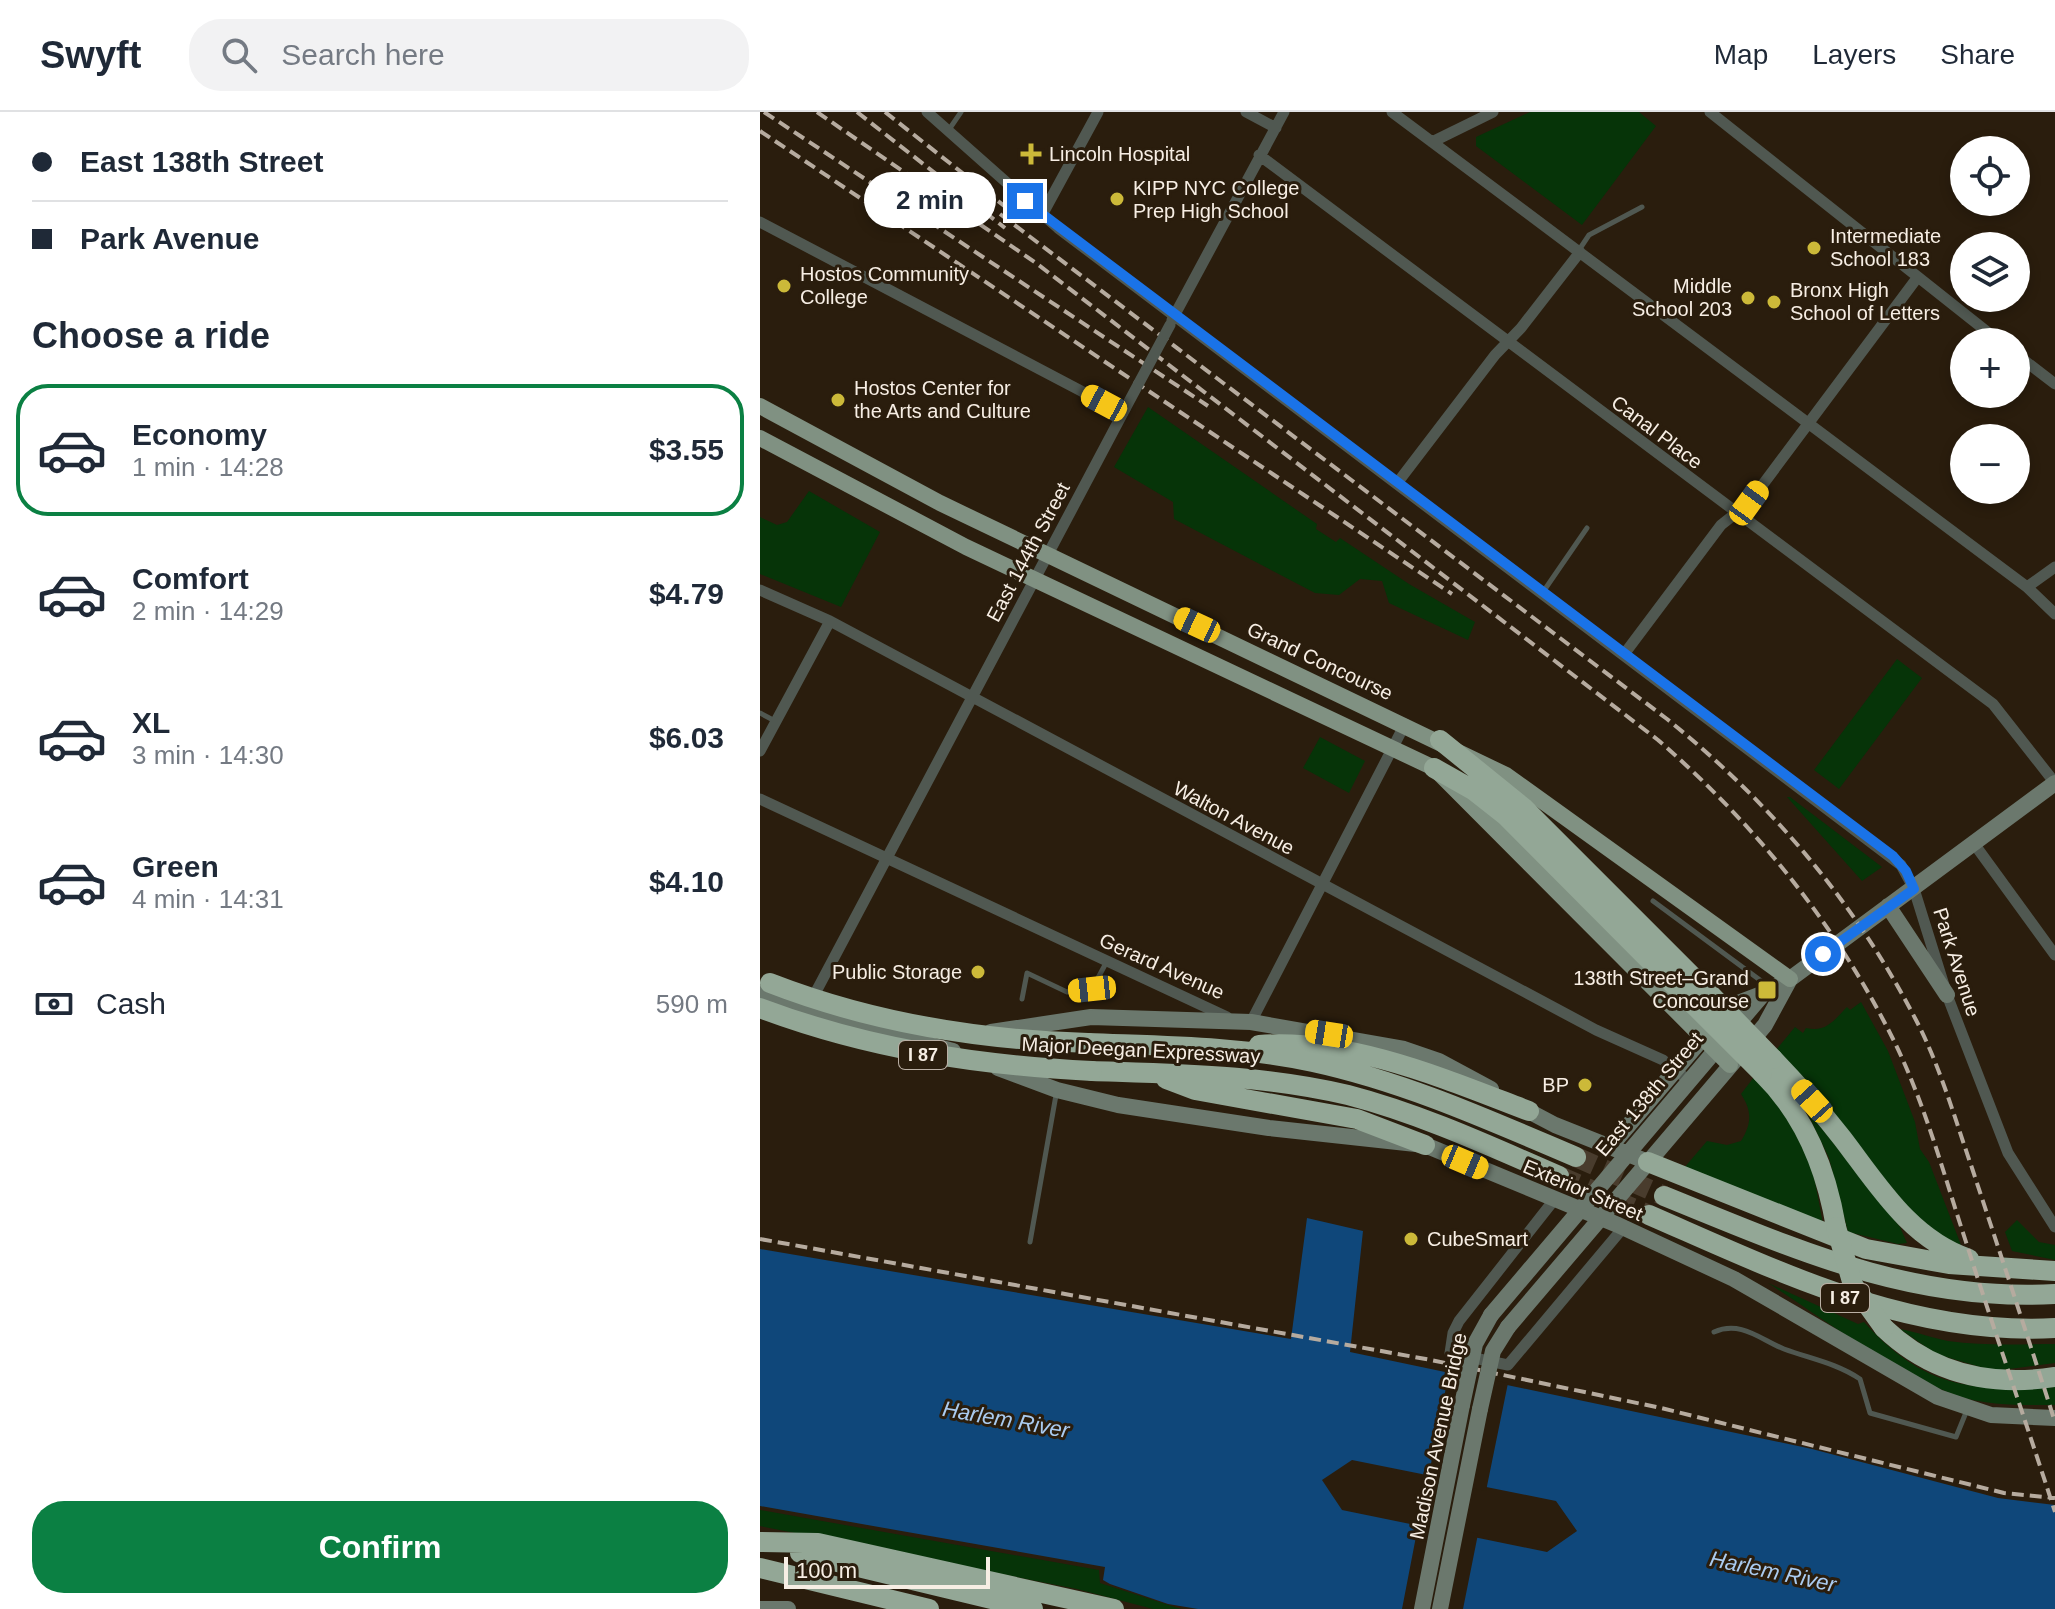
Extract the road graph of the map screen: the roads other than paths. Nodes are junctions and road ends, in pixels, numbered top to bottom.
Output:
1 (927, 112) edge
2 (961, 112) edge
3 (1098, 112) edge
4 (1246, 112) edge
5 (1284, 112) edge
6 (1392, 112) edge
7 (1493, 112) edge
8 (1710, 112) edge
9 (1276, 128) junction
10 (948, 131) junction
11 (1432, 142) junction
12 (1259, 155) junction
13 (1642, 207) dead end
14 (1042, 215) junction
15 (760, 222) edge
16 (1579, 251) junction
17 (1917, 278) junction
18 (1173, 319) junction
19 (1982, 328) edge
20 (1508, 343) junction
21 (2030, 365) edge
22 (2055, 384) edge
23 (760, 406) edge
24 (1124, 411) junction
25 (1807, 423) junction
26 (760, 438) edge
27 (1398, 482) junction
28 (1736, 513) junction
29 (1587, 528) dead end
30 (1047, 553) junction
31 (2055, 567) edge
32 (1033, 579) junction
33 (2027, 587) junction
34 (760, 590) edge
35 (1543, 592) junction
36 (2055, 614) edge
37 (830, 621) junction
38 (1625, 653) junction
39 (970, 698) junction
40 (760, 713) edge
41 (776, 722) junction
42 (1405, 724) junction
43 (1440, 740) junction
44 (1392, 749) junction
45 (760, 751) edge
46 (1434, 768) junction
47 (2055, 783) edge
48 (760, 799) edge
49 (1975, 845) junction
50 (887, 859) junction
51 (1322, 885) junction
52 (1914, 889) junction
53 (1653, 901) dead end
54 (1888, 906) junction
55 (2055, 955) edge
56 (1106, 963) junction
57 (1790, 979) junction
58 (762, 981) edge
59 (1768, 991) junction
60 (1947, 995) junction
61 (1700, 998) junction
62 (1022, 999) dead end
63 (760, 1008) edge
64 (808, 1008) junction
65 (1251, 1022) junction
66 (979, 1034) junction
67 (927, 1042) junction
68 (1707, 1044) junction
69 (1213, 1048) junction
70 (977, 1060) junction
71 (1730, 1065) junction
72 (1767, 1066) junction
73 (1151, 1073) junction
74 (1682, 1074) junction
75 (1057, 1090) junction
76 (1529, 1111) junction
77 (1425, 1145) junction
78 (1618, 1150) junction
79 (1576, 1157) tunnel mouth
80 (1648, 1162) junction
81 (1559, 1176) tunnel mouth
82 (1664, 1196) tunnel mouth
83 (1554, 1200) junction
84 (1579, 1209) junction
85 (1649, 1215) tunnel mouth
86 (1600, 1218) junction
87 (2055, 1227) edge
88 (1623, 1228) junction
89 (1030, 1242) dead end
90 (2012, 1268) junction
91 (2055, 1271) edge
92 (2055, 1294) edge
93 (2055, 1328) edge
94 (1714, 1332) dead end
95 (2055, 1377) edge
96 (1967, 1409) junction
97 (2055, 1418) edge
98 (760, 1542) edge
99 (760, 1568) edge
100 (760, 1609) edge
101 (786, 1609) edge
102 (929, 1609) edge
103 (1033, 1609) edge
104 (1113, 1609) edge
105 (1422, 1609) edge
106 (1440, 1609) edge

1 - 10 street, Park Avenue
2 - 10 lane
3 - 14 street
4 - 9 street
5 - 9 street, East 144th Street
6 - 11 street
7 - 11 street
8 - 17 street
9 - 12 street, East 144th Street
10 - 14 street, Park Avenue
11 - 16 street
12 - 18 street, East 144th Street
12 - 20 street, Canal Place
13 - 16 lane
14 - 18 street, Park Avenue
15 - 24 street
16 - 20 street
16 - 25 street
17 - 19 street
17 - 25 street
18 - 24 street, East 144th Street, bridge
18 - 27 street, Park Avenue
20 - 27 street
20 - 28 street, Canal Place
21 - 22 street
23 - 30 main road, Grand Concourse
24 - 30 street, East 144th Street
25 - 28 street
25 - 33 street
26 - 32 main road
27 - 35 street, Park Avenue
28 - 38 street
28 - 47 street, Canal Place
29 - 35 lane
30 - 32 street, East 144th Street
30 - 42 main road, Grand Concourse
31 - 33 street
32 - 39 street, East 144th Street
32 - 44 main road
33 - 36 street
34 - 37 street, Walton Avenue
35 - 38 street, Park Avenue
37 - 39 street, Walton Avenue
37 - 41 street
38 - 52 street, Park Avenue
39 - 50 street, East 144th Street
39 - 51 street, Walton Avenue
40 - 41 lane
41 - 45 street
42 - 43 main road, Grand Concourse
42 - 44 street
43 - 57 main road, Grand Concourse
43 - 61 highway
44 - 46 main road
44 - 51 street
46 - 61 highway
46 - 68 main road
47 - 49 main road, East 138th Street
48 - 50 street, Gerard Avenue
49 - 52 main road, East 138th Street
49 - 55 street
50 - 56 street, Gerard Avenue
50 - 64 street, East 144th Street
51 - 65 street
51 - 74 street, Walton Avenue
52 - 54 main road, East 138th Street
52 - 60 street, Park Avenue
53 - 59 lane
54 - 57 main road, East 138th Street
54 - 60 main road
56 - 62 lane
56 - 65 street, Gerard Avenue
57 - 59 main road, East 138th Street
57 - 71 main road, East 138th Street
58 - 64 main road, Exterior Street
58 - 69 highway, Major Deegan Expressway / I 87, bridge
59 - 68 main road, East 138th Street
60 - 87 street, Park Avenue
61 - 72 highway, bridge
63 - 73 highway, Major Deegan Expressway / I 87, bridge
64 - 67 main road, Exterior Street
65 - 66 main road, Exterior Street
65 - 76 main road, Gerard Avenue
66 - 67 main road, Exterior Street
66 - 70 main road
67 - 70 main road, Exterior Street
68 - 71 main road
68 - 74 main road, East 138th Street
69 - 76 highway
69 - 79 highway, Major Deegan Expressway / I 87
70 - 75 main road, Exterior Street
71 - 80 main road, East 138th Street
72 - 90 highway
72 - 95 highway, bridge
73 - 77 highway
73 - 81 highway, Major Deegan Expressway / I 87
74 - 78 main road, East 138th Street
75 - 77 main road, Exterior Street
75 - 89 lane
76 - 78 main road, Gerard Avenue
77 - 83 main road, Exterior Street
78 - 80 main road, Gerard Avenue
78 - 84 main road, East 138th Street
80 - 86 main road, East 138th Street
80 - 90 highway
82 - 92 highway, I 87
83 - 84 main road, Exterior Street
83 - 88 street
84 - 86 main road, Exterior Street
84 - 105 main road, Madison Avenue Bridge, bridge
85 - 93 highway, I 87
86 - 88 main road, Exterior Street
86 - 106 main road, Madison Avenue Bridge, bridge
88 - 96 main road, Exterior Street
90 - 91 highway
94 - 96 lane
96 - 97 main road, Exterior Street
98 - 103 highway
98 - 104 highway
99 - 102 highway
100 - 101 main road

